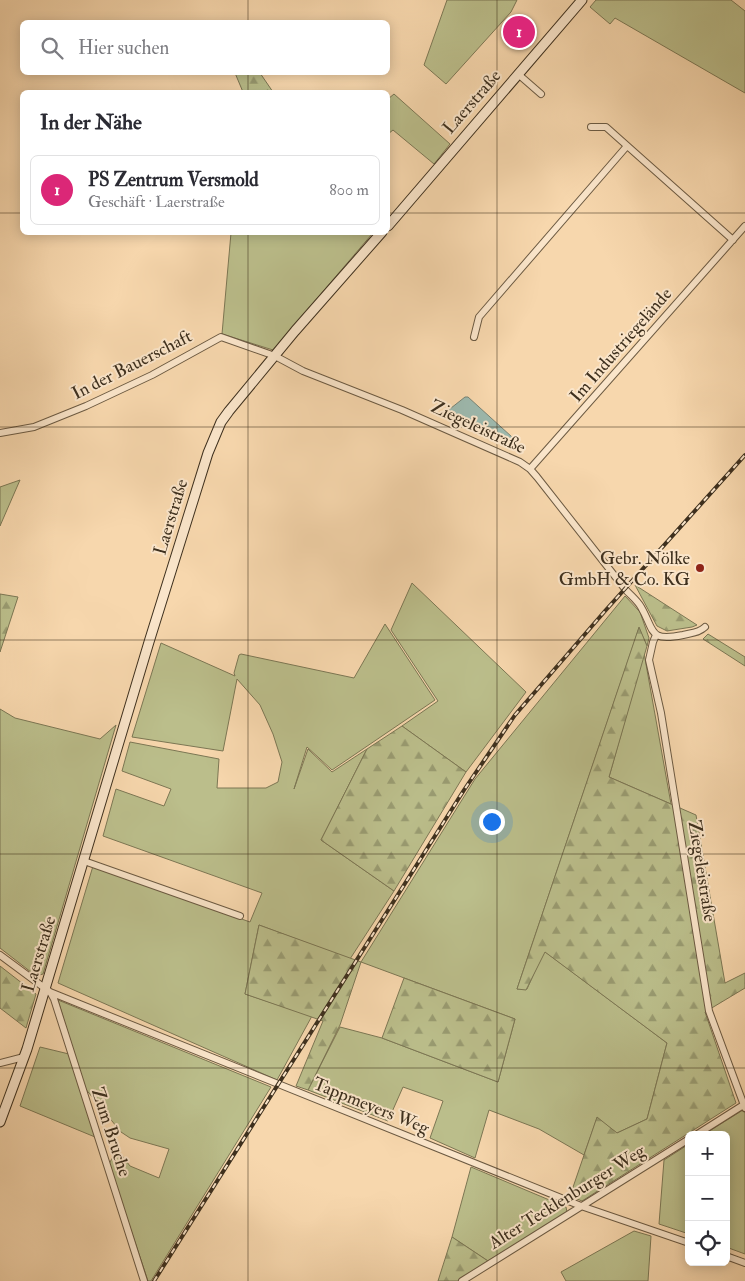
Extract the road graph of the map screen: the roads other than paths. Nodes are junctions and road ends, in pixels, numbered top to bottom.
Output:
1 (582, 0) edge
2 (518, 74) junction
3 (542, 94) dead end
4 (591, 127) dead end
5 (627, 146) junction
6 (390, 224) edge
7 (745, 226) edge
8 (379, 235) edge
9 (733, 240) junction
10 (474, 337) dead end
11 (275, 356) junction
12 (0, 433) edge
13 (530, 469) junction
14 (705, 627) dead end
15 (656, 635) junction
16 (84, 861) junction
17 (240, 916) dead end
18 (0, 955) edge
19 (48, 990) junction
20 (24, 1057) junction
21 (0, 1063) edge
22 (744, 1106) edge
23 (0, 1122) edge
24 (703, 1131) edge
25 (685, 1141) edge
26 (581, 1206) junction
27 (685, 1242) edge
28 (730, 1257) edge
29 (745, 1263) edge
30 (144, 1281) edge
31 (462, 1281) edge

1 - 2 main road, Laerstraße
2 - 3 street
2 - 6 main road, Laerstraße
4 - 5 street
5 - 9 street
5 - 10 street
7 - 9 street, Im Industriegelände
8 - 11 main road, Laerstraße
9 - 13 street, Im Industriegelände
11 - 12 street, In der Bauerschaft
11 - 13 street, Ziegeleistraße
11 - 16 main road, Laerstraße
13 - 15 street, Ziegeleistraße
14 - 15 street
15 - 22 street, Ziegeleistraße
16 - 17 street
16 - 19 main road, Laerstraße
18 - 19 street, Tappmeyers Weg
19 - 20 main road, Laerstraße
19 - 26 street, Tappmeyers Weg
19 - 30 street, Zum Bruche
20 - 21 street
20 - 23 main road, Laerstraße
22 - 24 street
25 - 26 street, Alter Tecklenburger Weg
26 - 27 street, Tappmeyers Weg
26 - 31 street, Alter Tecklenburger Weg
28 - 29 street

